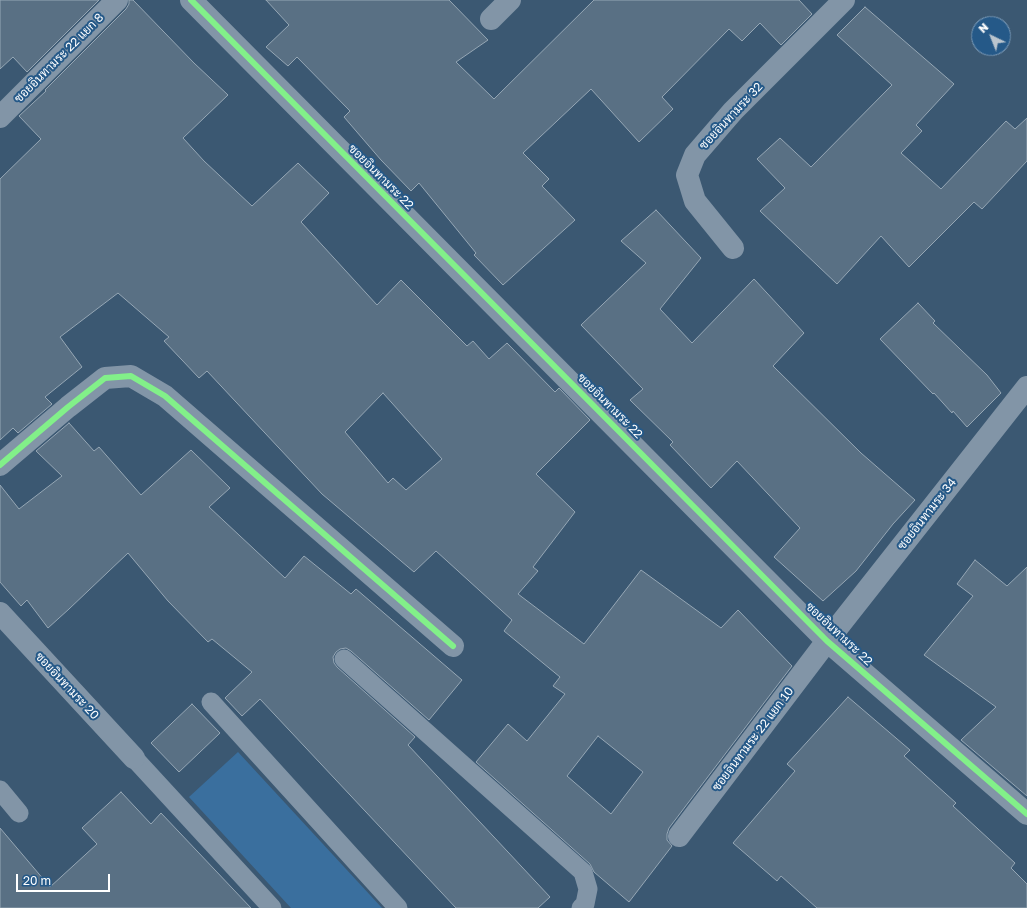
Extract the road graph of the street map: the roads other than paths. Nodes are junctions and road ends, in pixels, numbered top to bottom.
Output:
1 (117, 0) edge
2 (190, 0) edge
3 (510, 0) edge
4 (844, 0) edge
5 (491, 18) dead end
6 (0, 117) edge
7 (733, 248) dead end
8 (1027, 387) edge
9 (0, 464) edge
10 (0, 613) edge
11 (828, 641) junction
12 (452, 646) dead end
13 (344, 659) dead end
14 (211, 702) dead end
15 (134, 758) joint
16 (0, 790) edge
17 (19, 813) dead end
18 (1027, 814) edge
19 (680, 836) dead end
20 (272, 908) edge
21 (398, 908) edge
22 (582, 908) edge

1 - 6 street, ซอยอินทามระ 22 แยก 8
2 - 11 street, ซอยอินทามระ 22
3 - 5 street
4 - 7 street, ซอยอินทามระ 32
8 - 11 street, ซอยอินทามระ 34
9 - 12 street
10 - 15 street, ซอยอินทามระ 20
11 - 18 street, ซอยอินทามระ 22
11 - 19 street, ซอยอินทามระ 22 แยก 10
13 - 22 lane
14 - 21 lane
15 - 20 lane
16 - 17 lane

